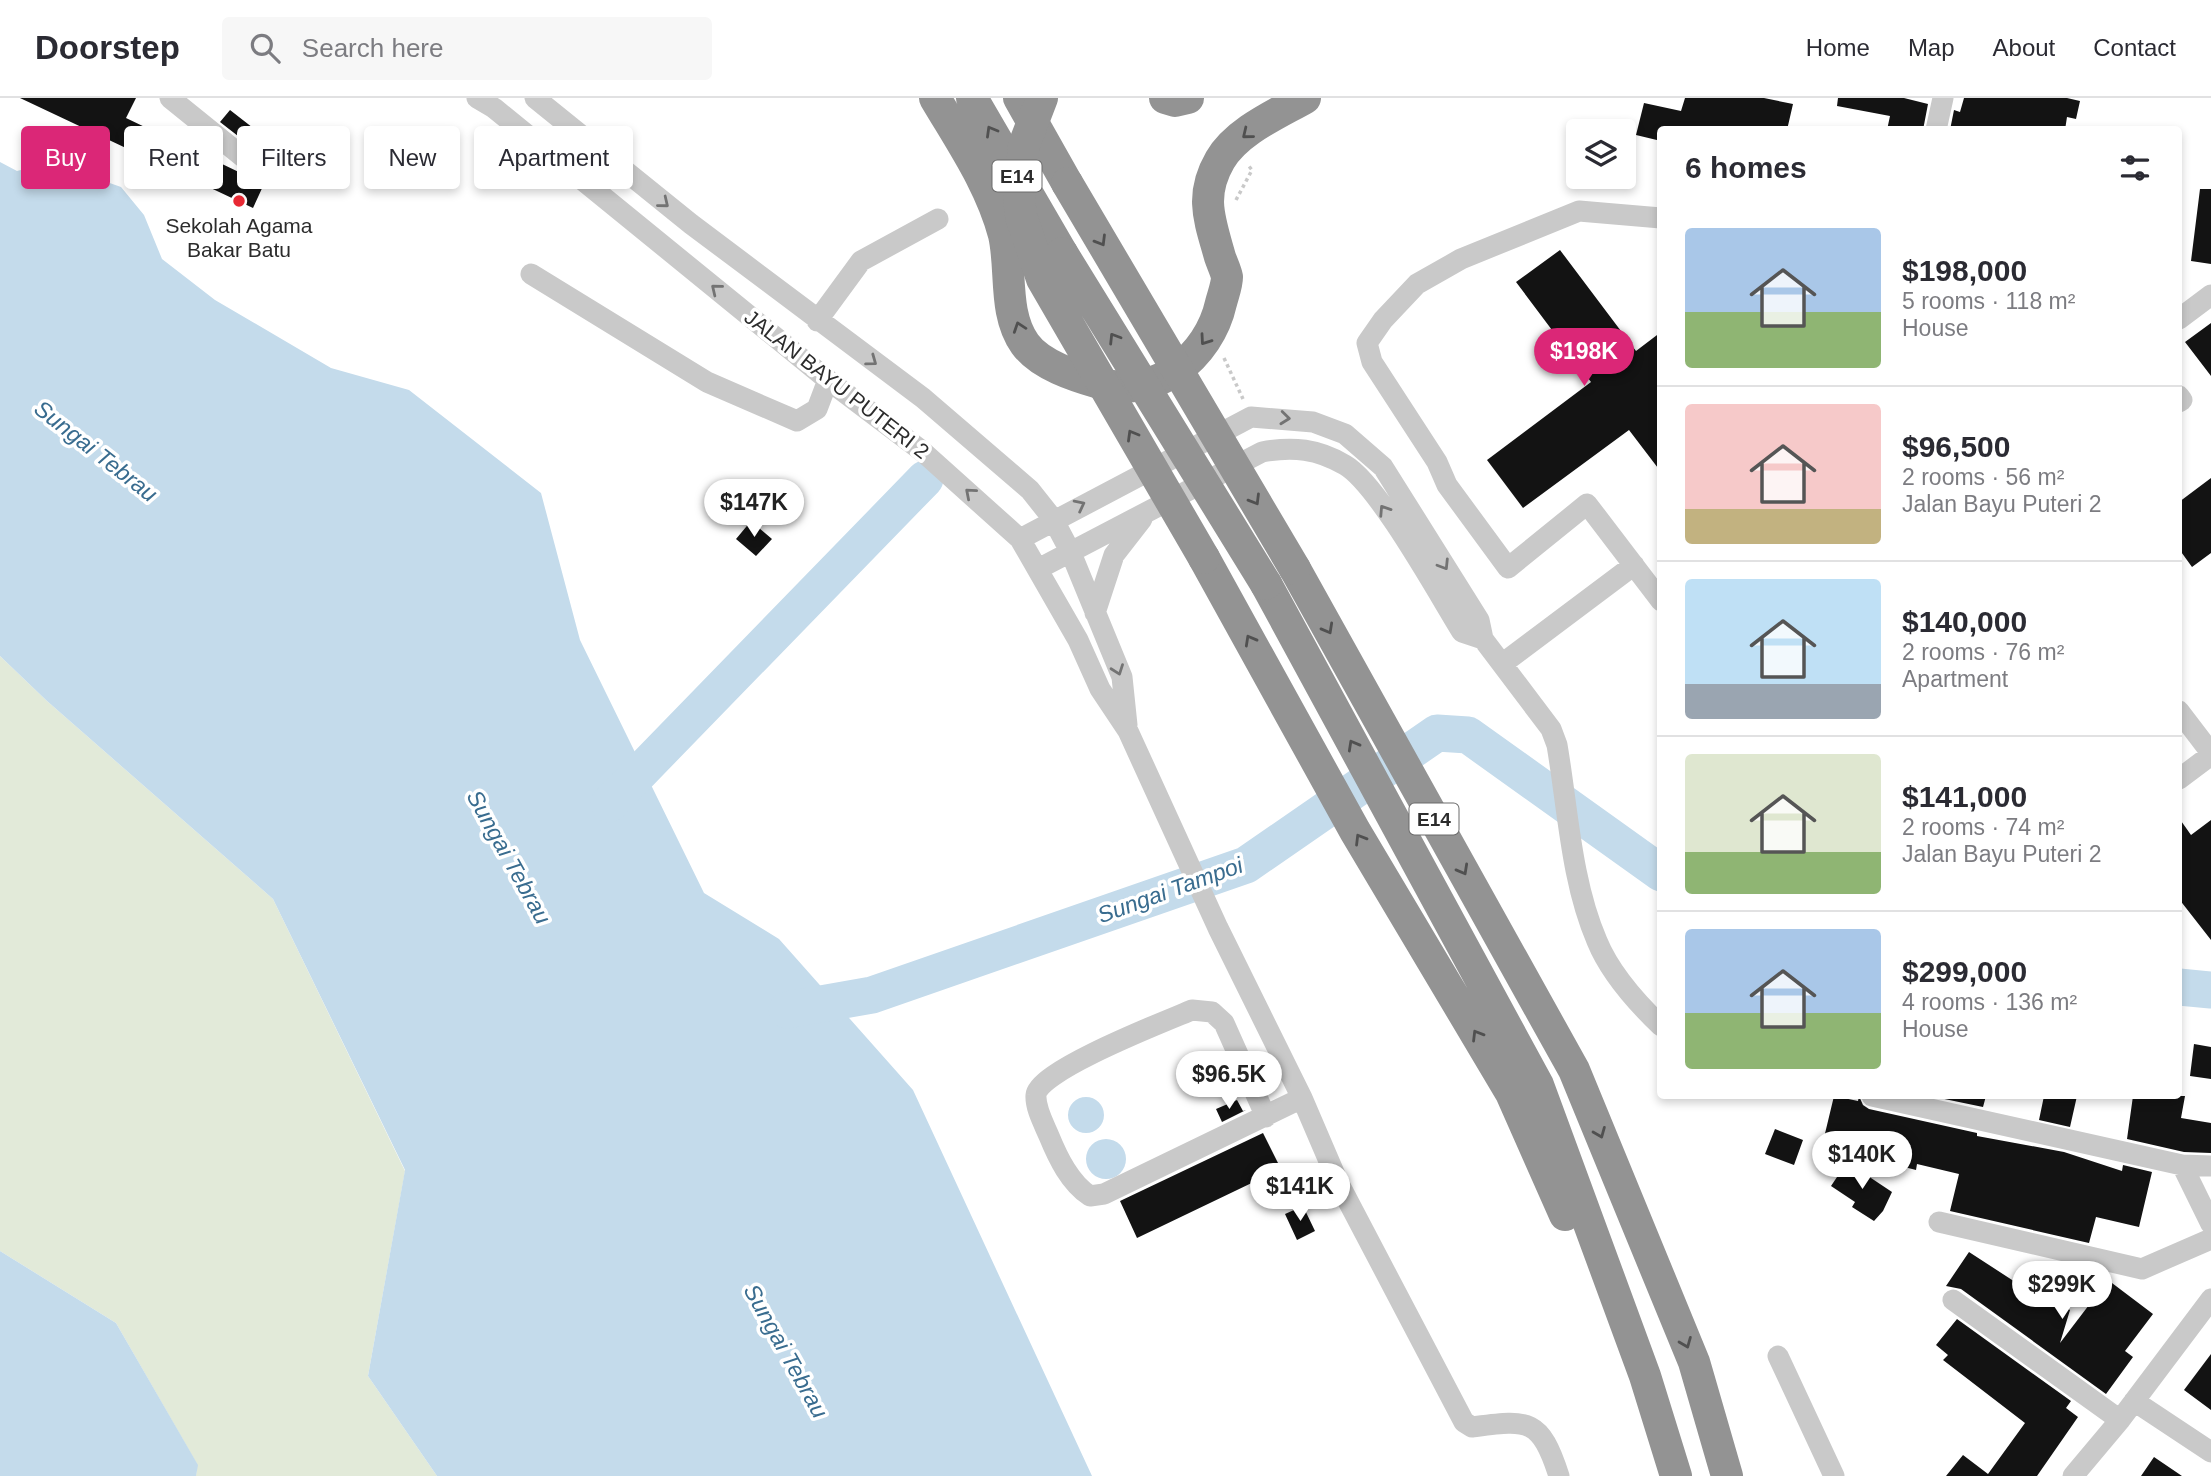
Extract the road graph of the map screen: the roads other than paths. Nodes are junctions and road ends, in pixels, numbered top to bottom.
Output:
1 (170, 98) edge
2 (535, 98) edge
3 (935, 98) edge
4 (972, 98) edge
5 (1019, 98) edge
6 (1042, 98) edge
7 (1165, 98) edge
8 (1188, 98) edge
9 (1305, 98) edge
10 (1943, 98) edge
11 (490, 101) edge
12 (1937, 126) edge
13 (237, 152) edge
14 (1657, 218) edge
15 (938, 219) dead end
16 (531, 274) dead end
17 (2211, 295) edge
18 (2182, 317) edge
19 (817, 321) junction
20 (828, 380) junction
21 (1154, 507) junction
22 (1053, 519) junction
23 (1020, 539) junction
24 (1071, 553) junction
25 (1634, 565) junction
26 (1038, 569) junction
27 (1657, 596) edge
28 (1095, 612) junction
29 (1483, 639) junction
30 (1502, 664) junction
31 (2182, 715) edge
32 (1128, 731) junction
33 (2211, 754) edge
34 (2182, 777) edge
35 (1657, 1022) edge
36 (1525, 1089) junction
37 (1302, 1098) junction
38 (1885, 1099) edge
39 (1266, 1117) junction
40 (2182, 1165) junction
41 (2211, 1166) edge
42 (1939, 1223) dead end
43 (2211, 1224) edge
44 (2211, 1239) edge
45 (2211, 1299) edge
46 (1953, 1300) dead end
47 (1778, 1356) dead end
48 (2134, 1401) junction
49 (2120, 1420) junction
50 (2211, 1452) edge
51 (1559, 1476) edge
52 (1676, 1476) edge
53 (1727, 1476) edge
54 (1834, 1476) edge
55 (2073, 1476) edge

1 - 13 street
2 -> 19 street, JALAN BAYU PUTERI 2
9 -> 3 highway
36 -> 4 highway, E14, bridge
5 -> 53 highway, E14, bridge
36 -> 6 highway, bridge
7 - 8 highway
10 - 12 street
20 -> 11 street, JALAN BAYU PUTERI 2
14 - 25 street
15 - 19 street
16 - 20 street
17 - 18 street
19 -> 22 street, JALAN BAYU PUTERI 2
23 -> 20 street, JALAN BAYU PUTERI 2
21 - 24 street
21 - 28 street
29 -> 21 street
22 - 23 street
22 - 24 street, JALAN BAYU PUTERI 2
22 -> 29 street
23 - 26 street, JALAN BAYU PUTERI 2
24 - 26 street
24 - 28 street, JALAN BAYU PUTERI 2
25 - 27 street
25 - 30 street
26 - 32 street, JALAN BAYU PUTERI 2
28 -> 32 street, JALAN BAYU PUTERI 2
29 - 30 street
30 - 35 street
31 - 33 street
32 - 37 street, JALAN BAYU PUTERI 2
33 - 34 street
36 - 52 highway, E14
37 - 39 street
37 - 51 street, JALAN BAYU PUTERI 2
38 - 40 street
39 - 39 street
40 - 41 street
40 - 43 street
42 - 44 street
45 - 48 street
46 - 49 street
47 - 54 street
48 - 49 street
48 - 50 street
49 - 55 street

